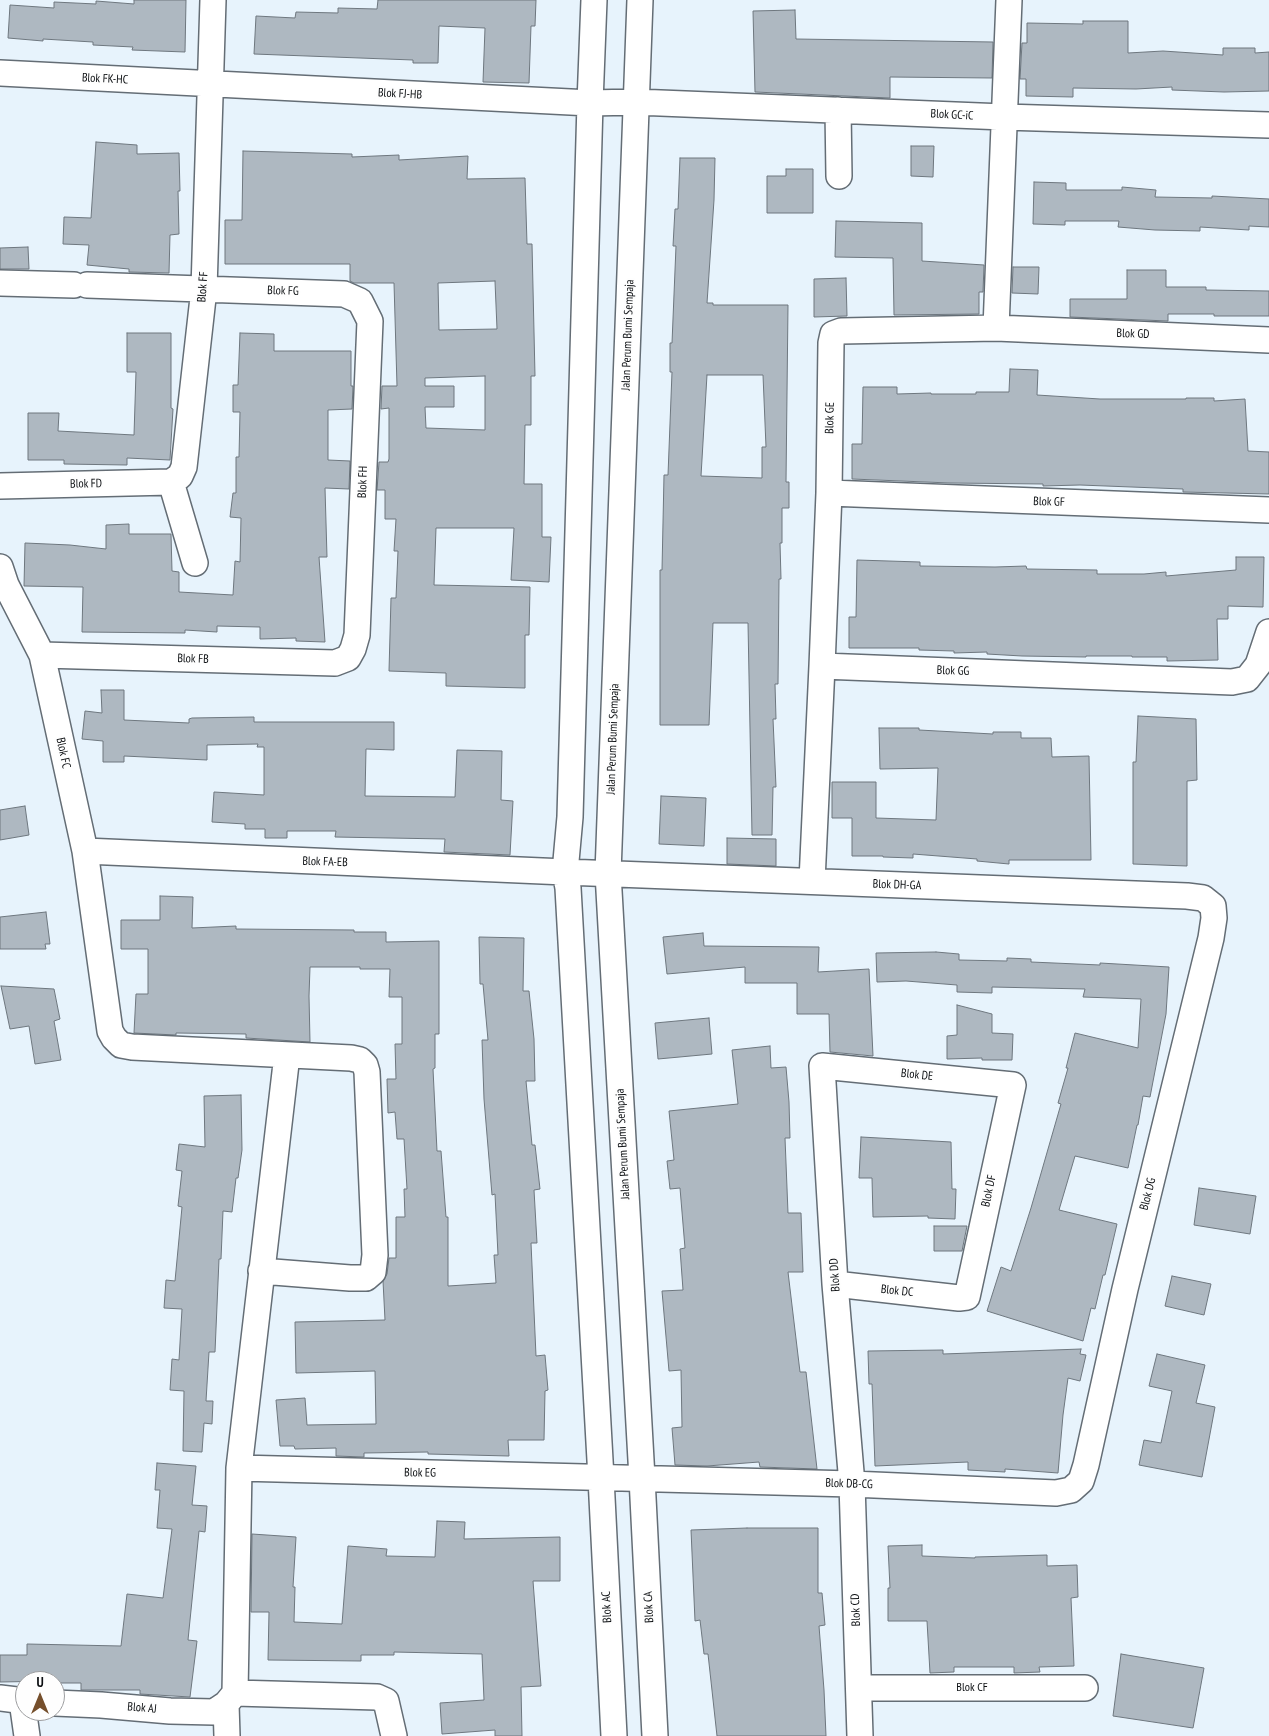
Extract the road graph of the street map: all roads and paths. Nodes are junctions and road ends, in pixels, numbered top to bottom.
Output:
1 (213, 0) edge
2 (594, 0) edge
3 (640, 0) edge
4 (1009, 0) edge
5 (0, 73) edge
6 (210, 85) junction
7 (636, 102) junction
8 (590, 103) junction
9 (838, 110) junction
10 (1004, 117) junction
11 (1269, 125) edge
12 (839, 176) dead end
13 (0, 283) edge
14 (204, 289) junction
15 (360, 301) joint
16 (996, 328) junction
17 (1269, 340) edge
18 (171, 482) junction
19 (0, 486) edge
20 (829, 493) junction
21 (1269, 510) edge
22 (196, 563) dead end
23 (0, 567) edge
24 (1269, 632) edge
25 (42, 655) junction
26 (343, 660) joint
27 (822, 666) junction
28 (84, 851) junction
29 (565, 872) junction
30 (608, 873) junction
31 (812, 881) junction
32 (1187, 896) joint
33 (287, 1055) junction
34 (822, 1066) joint
35 (1013, 1084) joint
36 (261, 1271) junction
37 (835, 1284) junction
38 (963, 1298) joint
39 (239, 1468) junction
40 (601, 1478) junction
41 (642, 1478) junction
42 (852, 1484) junction
43 (1056, 1493) joint
44 (859, 1688) junction
45 (1085, 1688) dead end
46 (230, 1698) junction
47 (65, 1703) edge
48 (22, 1721) edge
49 (27, 1736) edge
50 (227, 1736) edge
51 (394, 1736) edge
52 (614, 1736) edge
53 (655, 1736) edge
54 (860, 1736) edge

1 - 6 street, Blok FF
2 - 8 street
3 - 7 street, Jalan Perum Bumi Sempaja
4 - 10 street
5 - 6 street, Blok FK-HC
6 - 8 street, Blok FJ-HB
6 - 14 street, Blok FF
7 - 8 street, Blok FJ-HB
7 - 9 street, Blok GC-iC
7 - 30 street, Jalan Perum Bumi Sempaja
8 - 29 street
9 - 10 street, Blok GC-iC
9 - 12 street
10 - 11 street, Blok GC-iC
10 - 16 street
13 - 14 street, Blok FG
14 - 15 street, Blok FG
14 - 18 street, Blok FF
15 - 26 street, Blok FH
16 - 17 street, Blok GD
16 - 20 street, Blok GE
18 - 19 street, Blok FD
18 - 22 street
20 - 21 street, Blok GF
20 - 27 street, Blok GE
23 - 25 street
24 - 27 street, Blok GG
25 - 26 street, Blok FB
25 - 28 street, Blok FC
27 - 31 street
28 - 29 street, Blok FA-EB
28 - 33 street, Blok FC
29 - 30 street, Blok FA-EB
29 - 40 street
30 - 31 street, Blok DH-GA
30 - 41 street, Jalan Perum Bumi Sempaja
31 - 32 street, Blok DH-GA
32 - 43 street, Blok DG
33 - 36 street
33 - 36 street
34 - 35 street, Blok DE
34 - 37 street, Blok DD
35 - 38 street, Blok DF
36 - 39 street
37 - 38 street, Blok DC
37 - 42 street, Blok DD
39 - 40 street, Blok EG
39 - 46 street
40 - 41 street, Blok EG
40 - 52 street, Blok AC
41 - 42 street, Blok DB-CG
41 - 53 street, Blok CA
42 - 43 street, Blok DB-CG
42 - 44 street, Blok CD
44 - 45 street, Blok CF
44 - 54 street, Blok CD
46 - 47 street, Blok AJ
46 - 50 street
46 - 51 street
48 - 49 street

